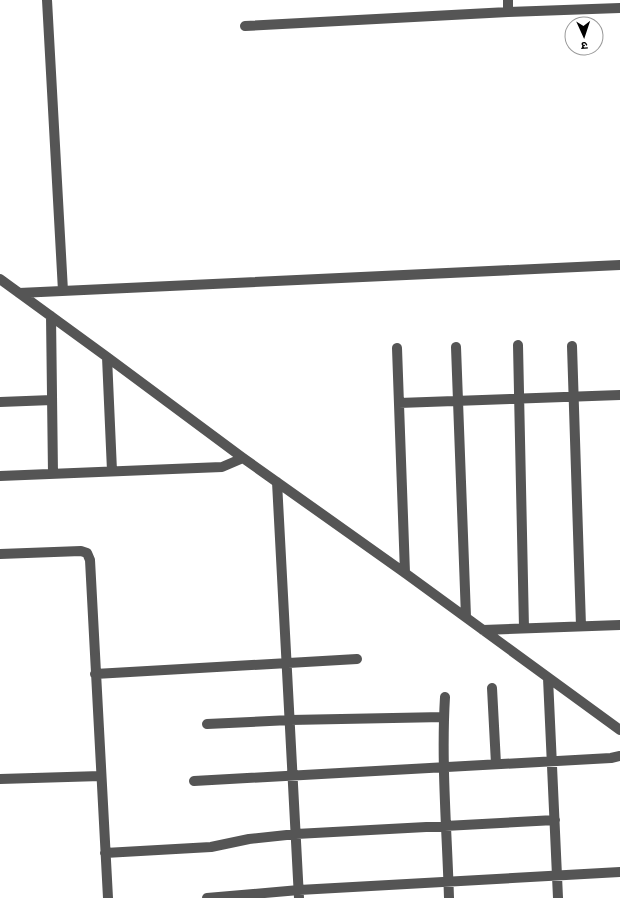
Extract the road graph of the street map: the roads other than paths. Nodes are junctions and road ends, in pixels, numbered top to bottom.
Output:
1 (48, 0) edge
2 (508, 0) edge
3 (620, 8) edge
4 (508, 12) junction
5 (245, 26) dead end
6 (620, 265) edge
7 (0, 280) edge
8 (63, 291) junction
9 (19, 293) junction
10 (51, 316) junction
11 (518, 345) dead end
12 (572, 346) dead end
13 (456, 347) dead end
14 (397, 348) dead end
15 (107, 357) junction
16 (620, 395) edge
17 (574, 397) junction
18 (519, 399) junction
19 (52, 400) junction
20 (458, 401) junction
21 (0, 402) edge
22 (399, 403) junction
23 (243, 458) junction
24 (112, 471) junction
25 (53, 474) junction
26 (0, 476) edge
27 (277, 482) junction
28 (0, 554) edge
29 (405, 573) junction
30 (466, 617) junction
31 (620, 625) edge
32 (581, 626) junction
33 (524, 628) junction
34 (483, 630) junction
35 (357, 659) dead end
36 (287, 663) junction
37 (95, 674) junction
38 (548, 678) junction
39 (492, 688) dead end
40 (445, 697) dead end
41 (444, 717) junction
42 (290, 720) junction
43 (207, 724) dead end
44 (620, 730) edge
45 (620, 756) edge
46 (552, 761) junction
47 (496, 764) junction
48 (445, 767) junction
49 (101, 776) junction
50 (293, 776) junction
51 (0, 779) edge
52 (194, 781) dead end
53 (555, 820) junction
54 (447, 826) junction
55 (296, 834) junction
56 (105, 852) junction
57 (620, 872) edge
58 (557, 876) junction
59 (449, 882) junction
60 (299, 894) edge
61 (108, 898) edge
62 (207, 898) edge
63 (449, 898) edge
64 (558, 898) edge

1 - 8 street
2 - 4 street
3 - 4 street
4 - 5 street
6 - 8 street
7 - 9 street
8 - 9 street
9 - 10 street
10 - 15 street
10 - 19 street
11 - 18 street
12 - 17 street
13 - 20 street
14 - 22 street
15 - 23 street
15 - 24 street
16 - 17 street
17 - 18 street
17 - 32 street
18 - 20 street
18 - 33 street
19 - 21 street
19 - 25 street
20 - 22 street
20 - 30 street
22 - 29 street
23 - 24 street
23 - 27 street
24 - 25 street
25 - 26 street
27 - 29 street
27 - 36 street
28 - 37 street
29 - 30 street
30 - 34 street
31 - 32 street
32 - 33 street
33 - 34 street
34 - 38 street
35 - 36 street
36 - 37 street
36 - 42 street
37 - 49 street
38 - 44 street
38 - 46 street
39 - 47 street
40 - 41 street
41 - 42 street
41 - 48 street
42 - 43 street
42 - 50 street
45 - 46 street
46 - 47 street
46 - 53 street
47 - 48 street
48 - 50 street
48 - 54 street
49 - 51 street
49 - 56 street
50 - 52 street
50 - 55 street
53 - 54 street
53 - 58 street
54 - 55 street
54 - 59 street
55 - 56 street
55 - 60 street
56 - 61 street
57 - 58 street
58 - 59 street
58 - 64 street
59 - 60 street
59 - 63 street
60 - 62 street

